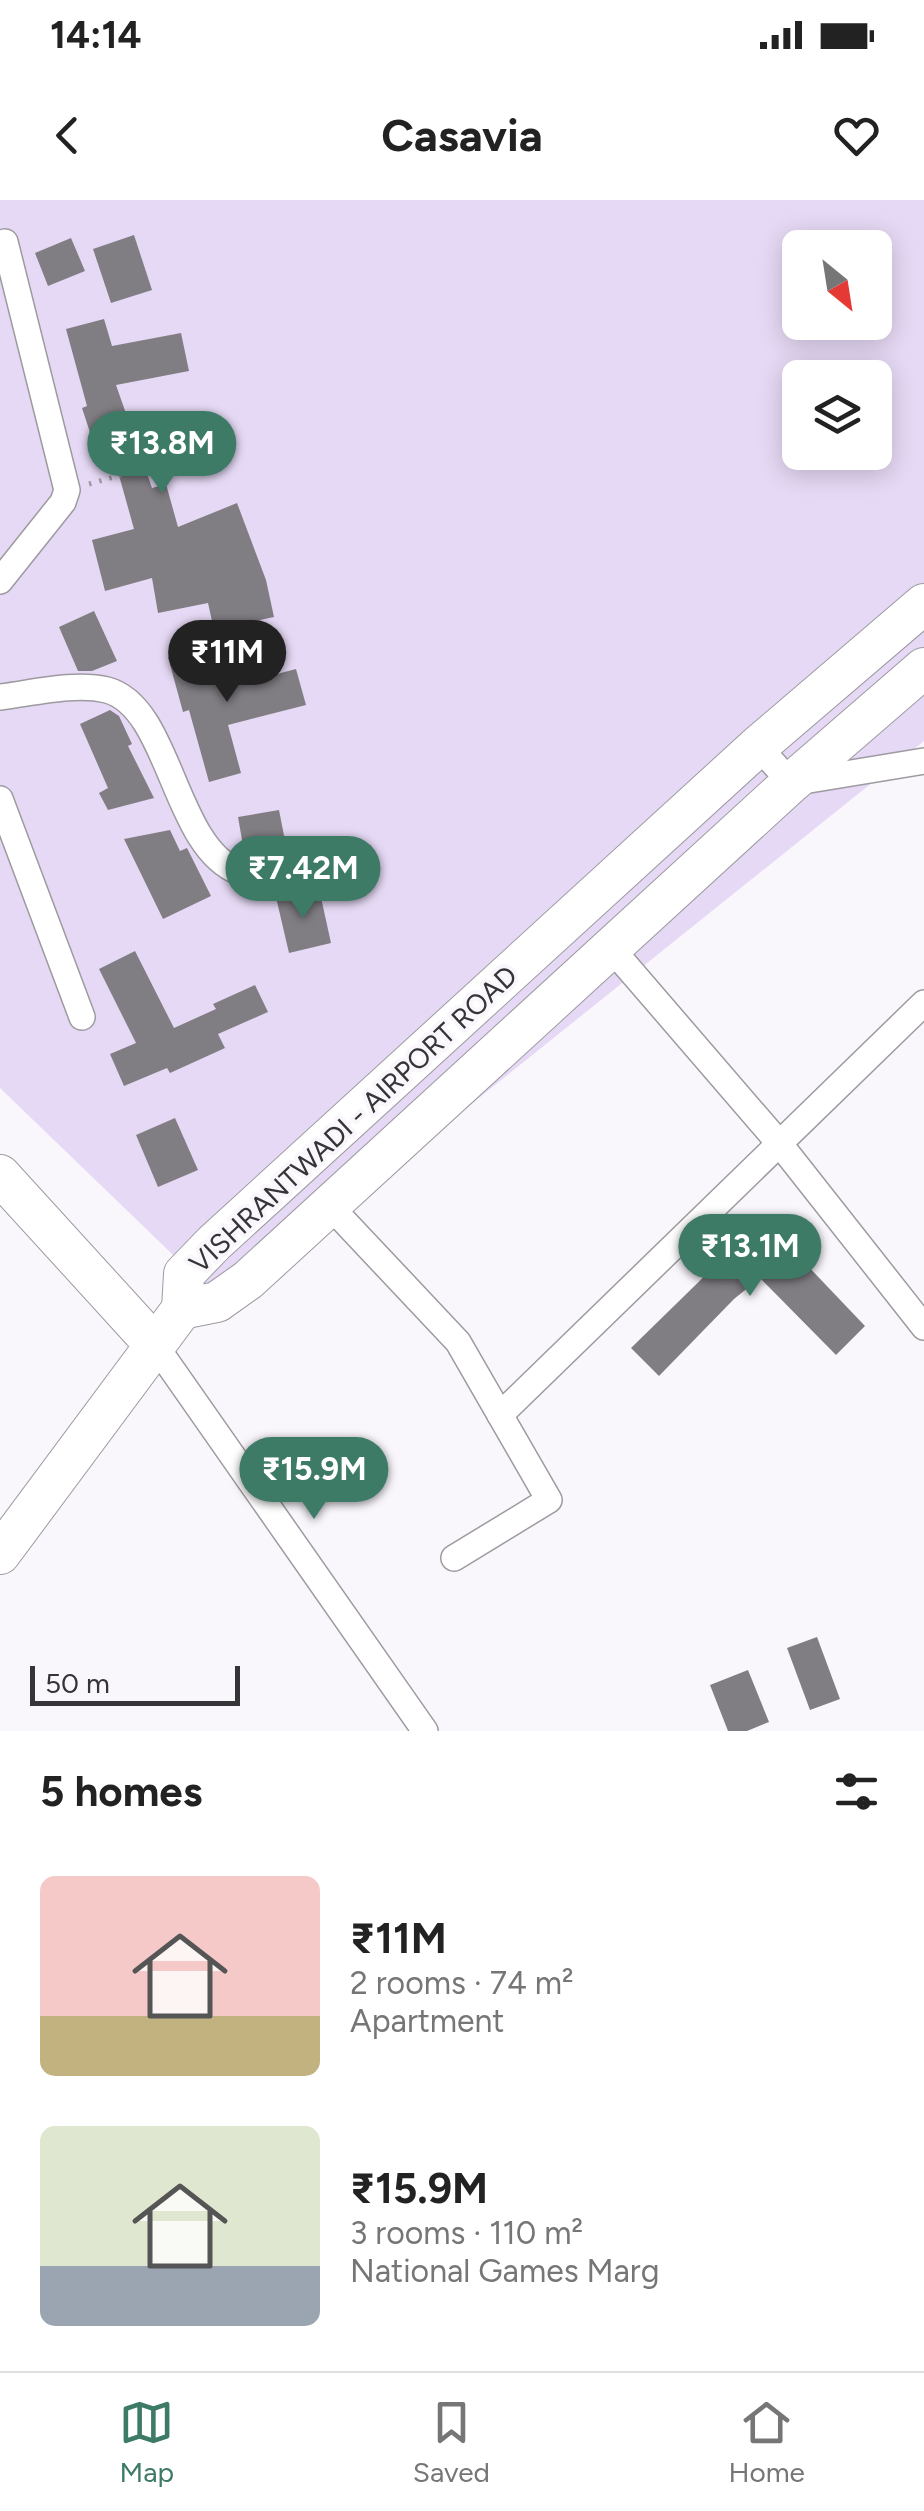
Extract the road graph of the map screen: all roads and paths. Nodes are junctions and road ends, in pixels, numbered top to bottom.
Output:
1 (5, 242) dead end
2 (236, 443) dead end
3 (67, 490) junction
4 (0, 582) edge
5 (924, 604) edge
6 (924, 668) edge
7 (0, 696) edge
8 (758, 746) junction
9 (924, 761) edge
10 (791, 783) junction
11 (0, 799) edge
12 (316, 878) dead end
13 (611, 948) junction
14 (924, 1003) edge
15 (82, 1017) dead end
16 (780, 1143) junction
17 (0, 1174) edge
18 (329, 1205) junction
19 (182, 1309) junction
20 (924, 1327) edge
21 (155, 1345) junction
22 (500, 1415) junction
23 (0, 1554) edge
24 (454, 1558) dead end
25 (425, 1731) edge

1 - 3 street
2 - 3 path
3 - 4 street
5 - 8 main road, VISHRANTWADI - AIRPORT ROAD
6 - 10 main road, VISHRANTWADI - AIRPORT ROAD
7 - 12 street
8 - 10 street
8 - 19 main road, VISHRANTWADI - AIRPORT ROAD
9 - 10 street
10 - 13 main road, VISHRANTWADI - AIRPORT ROAD
11 - 15 street
13 - 16 street
13 - 18 main road, VISHRANTWADI - AIRPORT ROAD
14 - 16 street
16 - 20 street
16 - 22 street
17 - 21 main road
18 - 19 main road, VISHRANTWADI - AIRPORT ROAD
18 - 22 street
19 - 21 main road
21 - 23 main road
21 - 25 street
22 - 24 street

